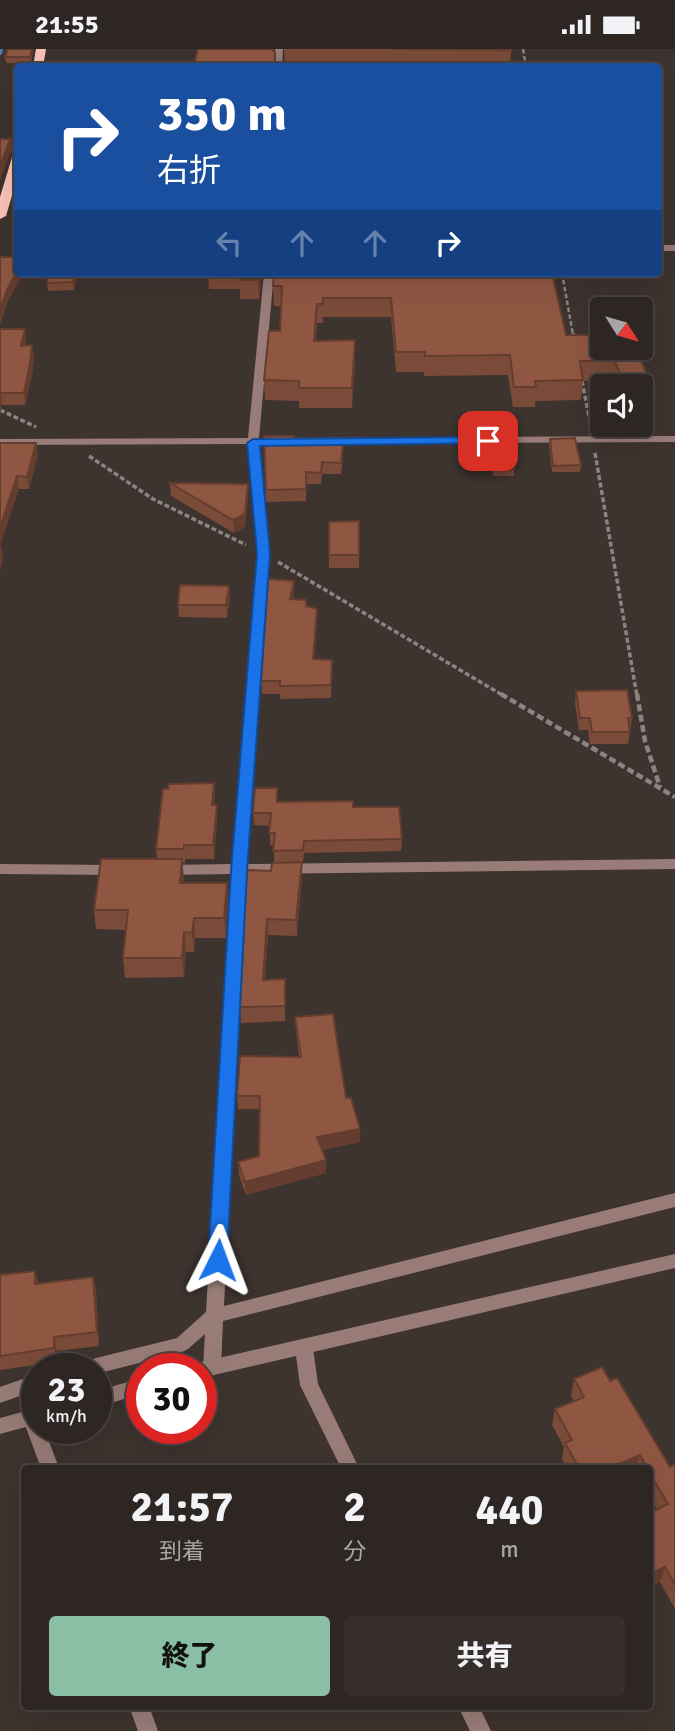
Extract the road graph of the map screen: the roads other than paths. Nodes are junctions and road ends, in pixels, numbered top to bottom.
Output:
1 (14, 168) edge
2 (0, 216) edge
3 (269, 277) edge
4 (675, 439) edge
5 (0, 442) edge
6 (253, 443) junction
7 (675, 864) edge
8 (0, 869) edge
9 (239, 871) junction
10 (675, 1200) edge
11 (675, 1261) edge
12 (214, 1316) junction
13 (304, 1348) junction
14 (209, 1353) edge
15 (112, 1362) edge
16 (217, 1366) edge
17 (21, 1388) edge
18 (0, 1395) edge
19 (21, 1420) edge
20 (0, 1426) edge
21 (42, 1444) edge
22 (49, 1465) edge
23 (349, 1465) edge
24 (140, 1710) edge
25 (470, 1710) edge
26 (148, 1731) edge
27 (481, 1731) edge

1 - 2 main road
3 - 6 street
4 - 6 street
5 - 6 street
6 - 9 street
7 - 9 street
8 - 9 street
9 - 12 street
10 - 12 street
11 - 13 street
12 - 14 street
12 - 15 street
13 - 16 street
13 - 23 street
17 - 18 street
19 - 20 street
21 - 22 street
24 - 26 street
25 - 27 street

